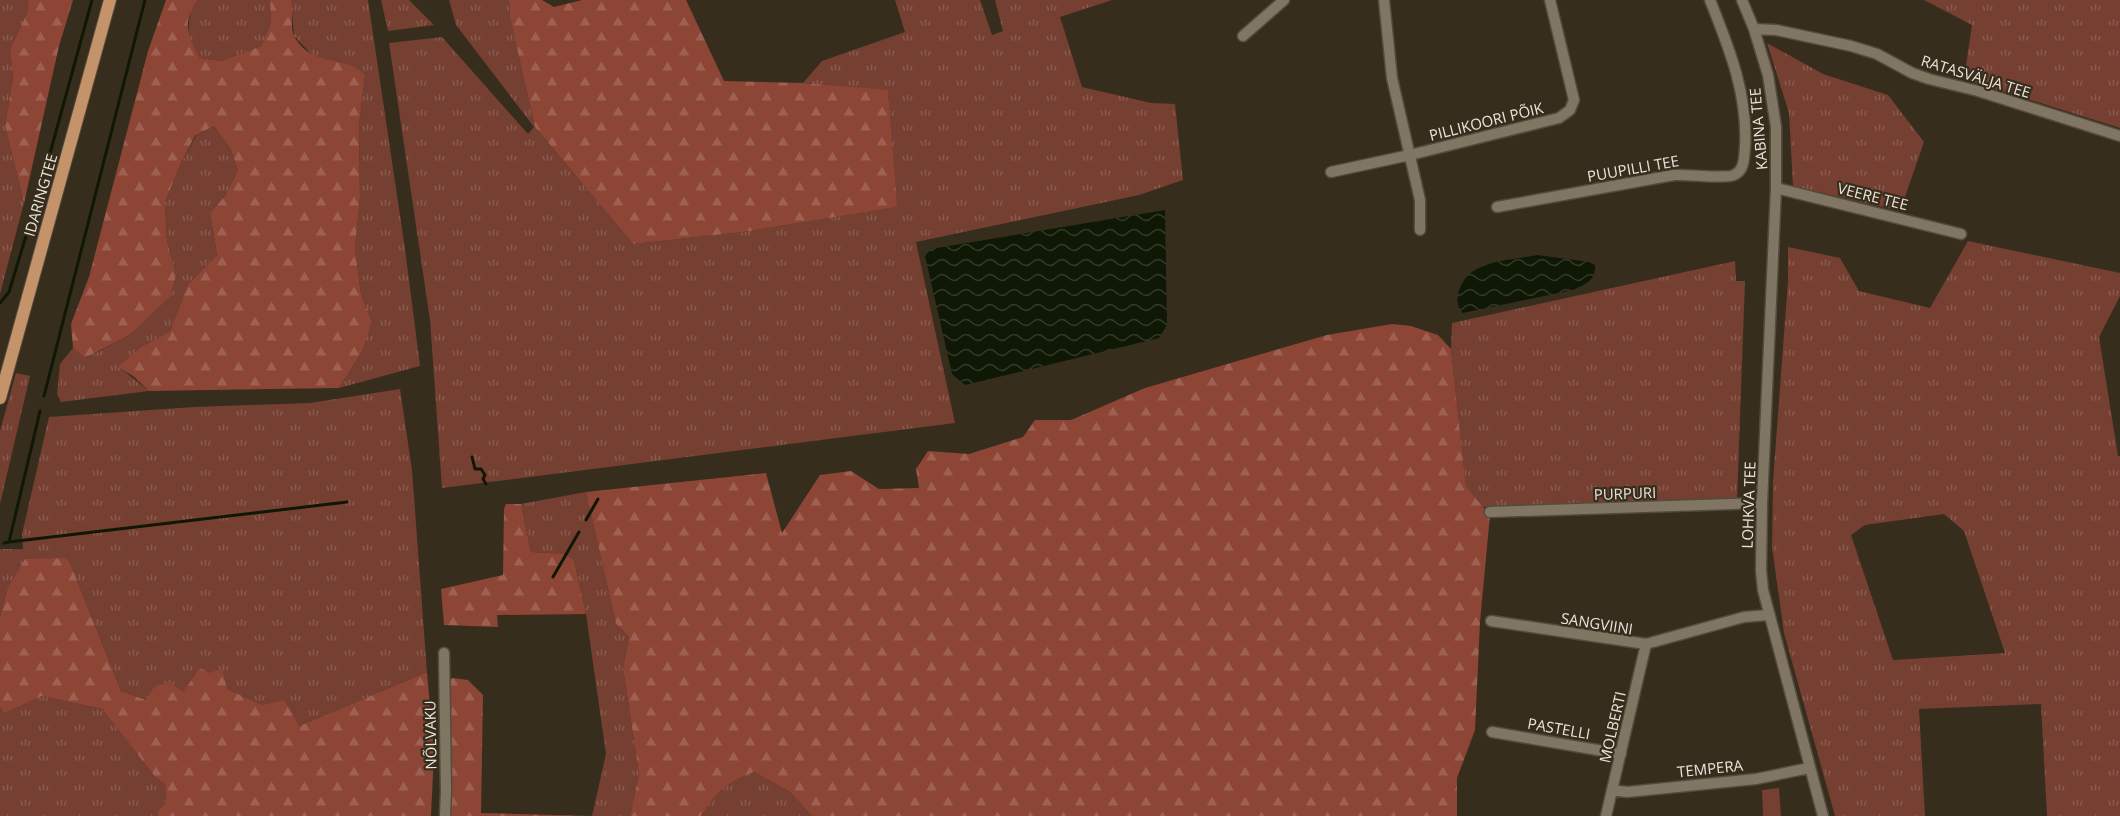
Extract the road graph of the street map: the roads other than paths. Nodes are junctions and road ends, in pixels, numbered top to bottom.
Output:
1 (110, 0) edge
2 (1284, 0) edge
3 (1384, 0) edge
4 (1550, 0) edge
5 (1710, 0) edge
6 (1742, 0) edge
7 (1754, 29) junction
8 (1243, 36) dead end
9 (2120, 136) edge
10 (1410, 155) junction
11 (1331, 172) dead end
12 (1776, 188) junction
13 (1497, 207) dead end
14 (1420, 230) dead end
15 (1961, 234) dead end
16 (0, 398) edge
17 (1762, 503) junction
18 (1490, 512) dead end
19 (1768, 615) junction
20 (1491, 621) dead end
21 (1646, 644) junction
22 (444, 653) dead end
23 (1492, 732) dead end
24 (1621, 754) junction
25 (1809, 768) junction
26 (1612, 790) junction
27 (445, 816) edge
28 (1606, 816) edge
29 (1823, 816) edge

1 - 16 main road, IDARINGTEE
2 - 8 street
3 - 10 street
4 - 10 street, PILLIKOORI PÕIK
5 - 13 street, PUUPILLI TEE
6 - 7 street, KABINA TEE
7 - 9 street, RATASVÄLJA TEE
7 - 12 street, KABINA TEE
10 - 11 street, PILLIKOORI PÕIK
10 - 14 street
12 - 15 street, VEERE TEE
12 - 17 street, LOHKVA TEE
17 - 18 street, PURPURI
17 - 19 street, LOHKVA TEE
19 - 21 street, SANGVIINI
19 - 25 street, LOHKVA TEE
20 - 21 street, SANGVIINI
21 - 24 street, MOLBERTI
22 - 27 street, NÕLVAKU
23 - 24 street, PASTELLI
24 - 26 street, MOLBERTI
25 - 26 street, TEMPERA
25 - 29 street, LOHKVA TEE
26 - 28 street, MOLBERTI

